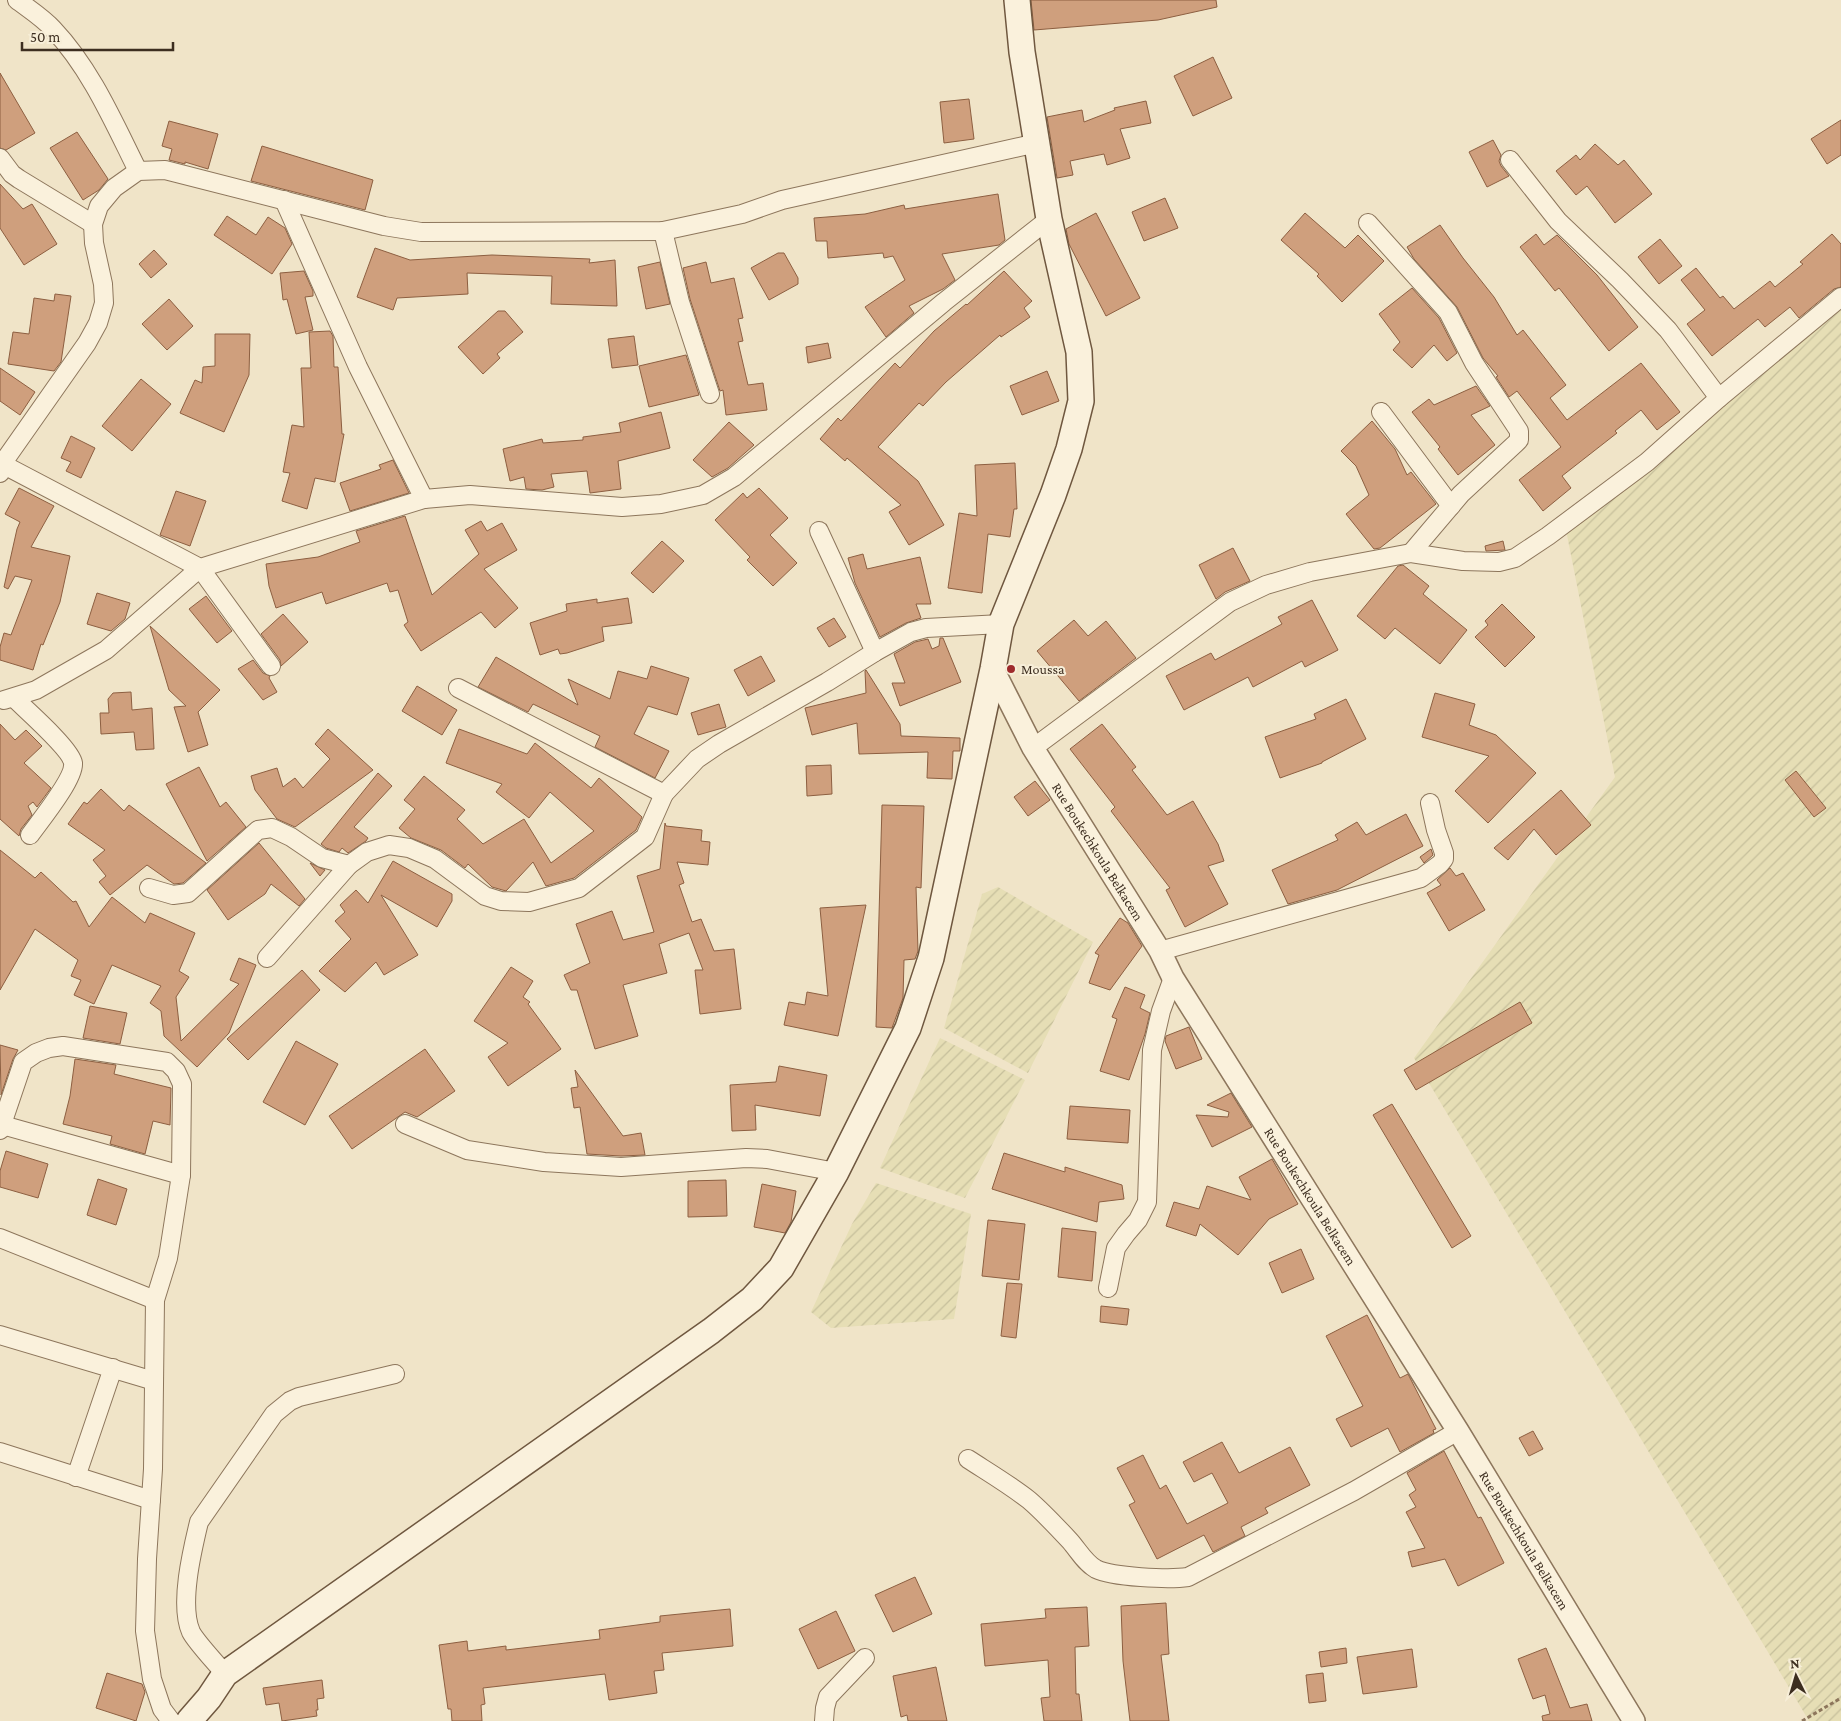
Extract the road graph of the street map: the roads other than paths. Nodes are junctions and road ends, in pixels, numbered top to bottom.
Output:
1 (17, 0) edge
2 (1017, 0) edge
3 (1036, 143) junction
4 (0, 158) edge
5 (1510, 160) dead end
6 (138, 171) junction
7 (284, 200) junction
8 (1049, 219) junction
9 (1368, 223) dead end
10 (93, 224) junction
11 (662, 231) junction
12 (1841, 297) edge
13 (710, 394) dead end
14 (1719, 398) junction
15 (1381, 412) dead end
16 (1, 468) edge
17 (424, 499) junction
18 (1451, 506) junction
19 (820, 531) dead end
20 (1410, 553) junction
21 (200, 568) junction
22 (1001, 624) junction
23 (874, 652) junction
24 (271, 666) dead end
25 (993, 669) junction
26 (458, 688) dead end
27 (4, 698) edge
28 (1033, 748) junction
29 (664, 794) junction
30 (1430, 803) dead end
31 (30, 835) dead end
32 (349, 865) junction
33 (149, 888) dead end
34 (1160, 951) junction
35 (267, 958) dead end
36 (1173, 978) junction
37 (405, 1124) dead end
38 (1, 1128) edge
39 (836, 1172) junction
40 (181, 1175) junction
41 (0, 1238) edge
42 (1108, 1288) dead end
43 (155, 1300) junction
44 (0, 1335) edge
45 (114, 1368) junction
46 (395, 1374) dead end
47 (154, 1380) junction
48 (1458, 1431) junction
49 (0, 1452) edge
50 (968, 1459) dead end
51 (76, 1477) junction
52 (150, 1500) junction
53 (865, 1658) dead end
54 (225, 1674) junction
55 (171, 1721) edge
56 (189, 1721) edge
57 (824, 1721) edge
58 (1634, 1721) edge

1 - 6 street
2 - 3 main road
3 - 8 main road
3 - 11 street
4 - 10 street
5 - 14 street
6 - 7 street
6 - 10 street
7 - 11 street
7 - 17 street
8 - 17 street
8 - 22 main road
9 - 18 street
10 - 16 street
11 - 13 street
12 - 14 street
14 - 20 street
15 - 18 street
16 - 21 street
17 - 21 street
18 - 20 street
19 - 23 street
20 - 28 street
21 - 24 street
21 - 27 street
22 - 23 street
22 - 25 main road
23 - 29 street
25 - 28 street, Rue Boukechkoula Belkacem
25 - 39 main road
26 - 29 street
27 - 31 street
28 - 34 street, Rue Boukechkoula Belkacem
29 - 32 street
30 - 34 street
32 - 33 street
32 - 35 street
34 - 36 street, Rue Boukechkoula Belkacem
36 - 42 street
36 - 48 street, Rue Boukechkoula Belkacem
37 - 39 street
38 - 40 street
38 - 40 street
39 - 54 main road
40 - 43 street
41 - 43 street
43 - 47 street
44 - 45 street
45 - 47 street
45 - 51 street
46 - 54 street
47 - 52 street
48 - 50 street
48 - 58 street, Rue Boukechkoula Belkacem
49 - 51 street
51 - 52 street
52 - 55 street
53 - 57 street
54 - 56 main road

